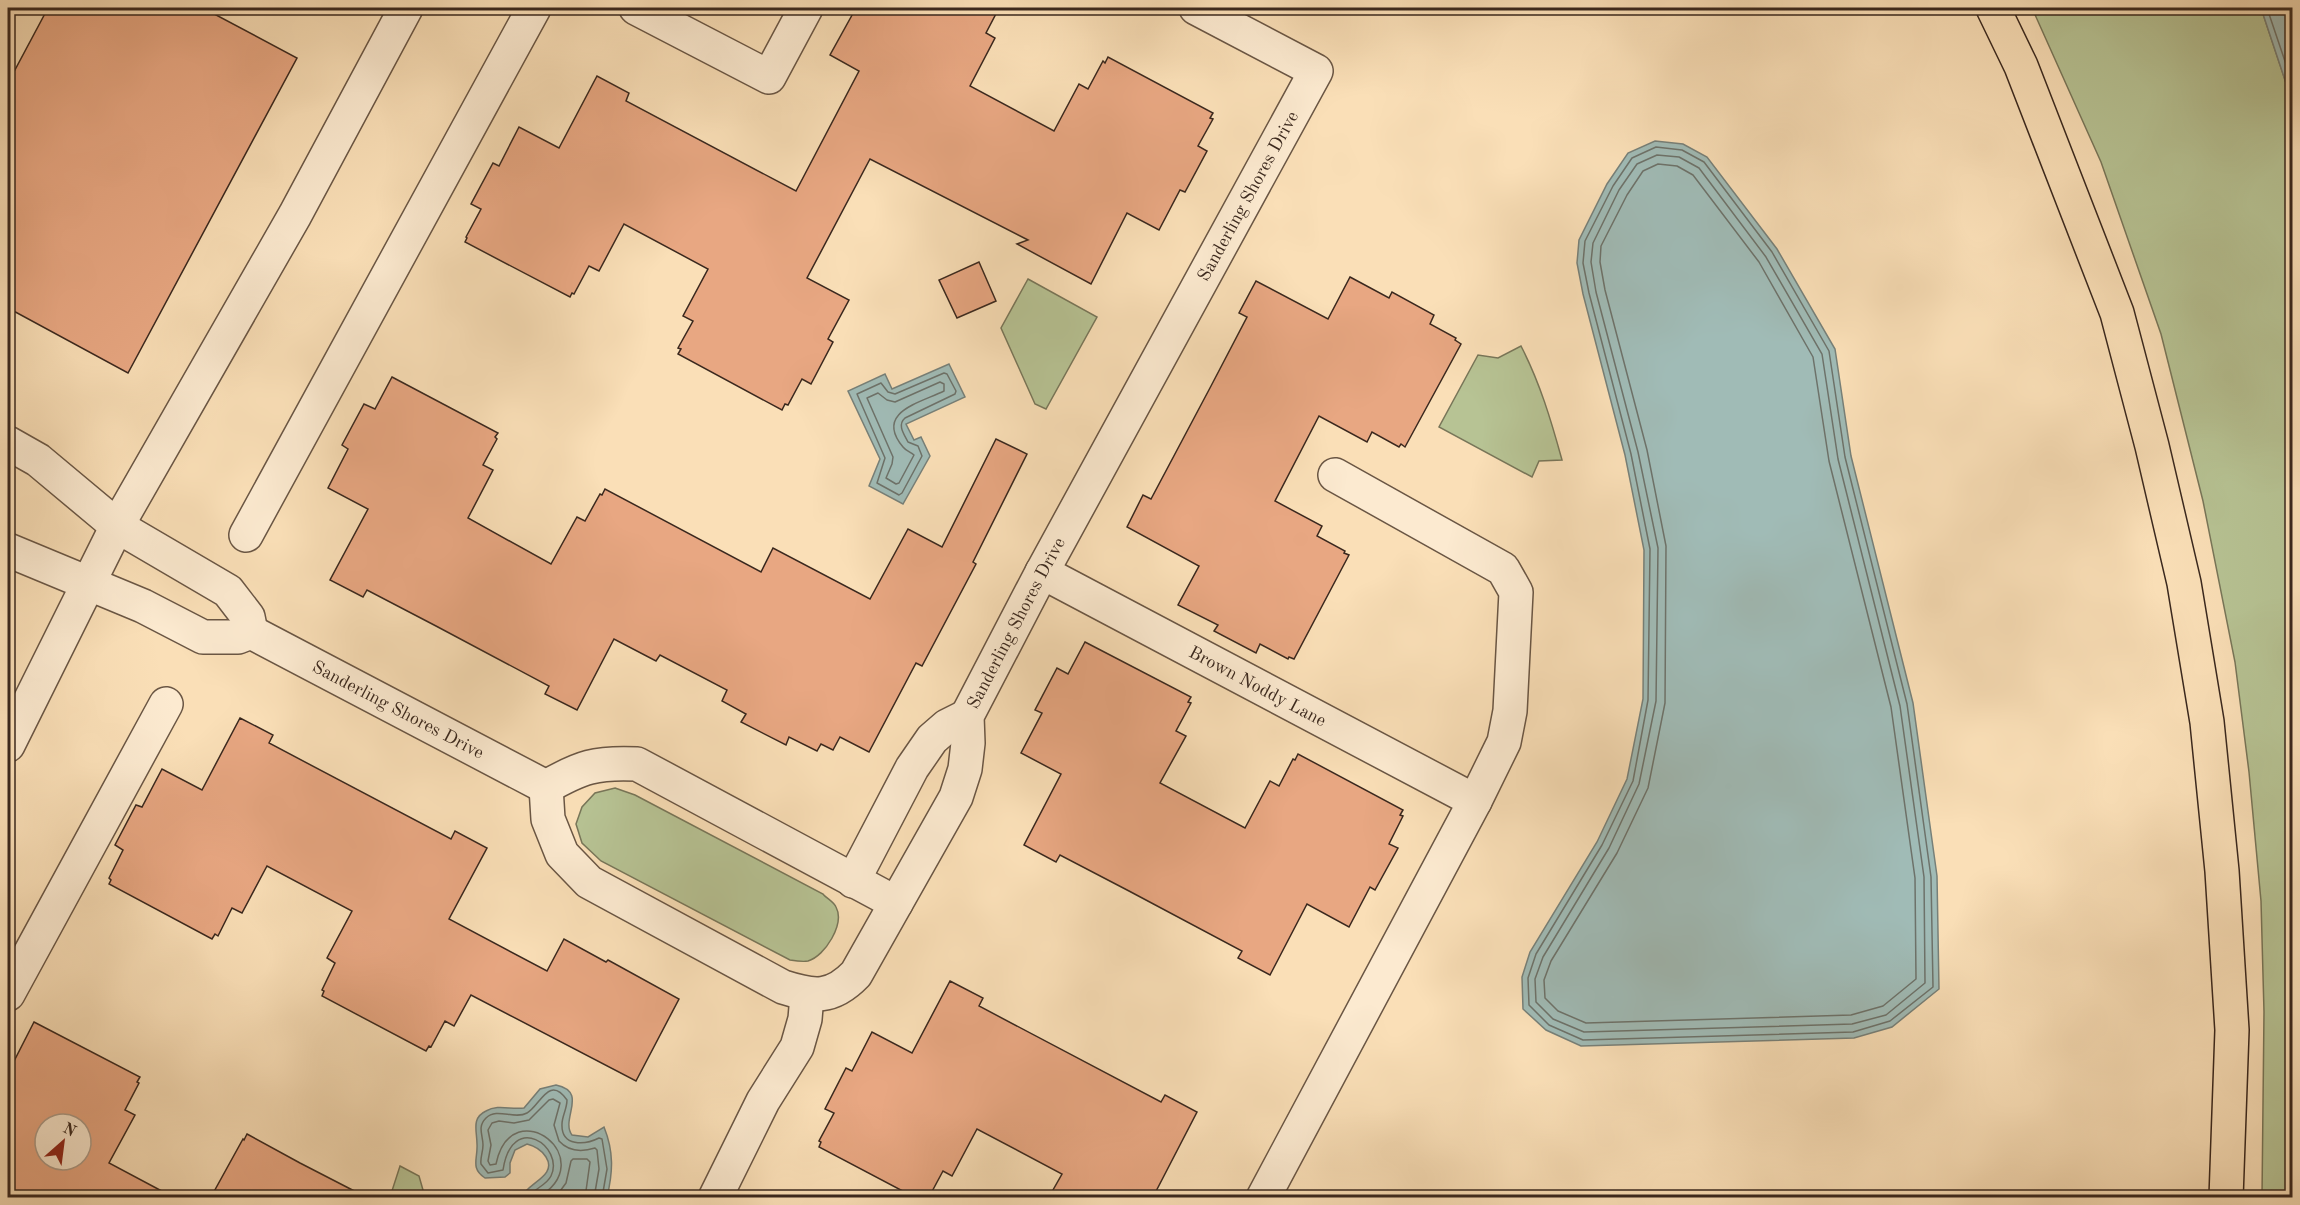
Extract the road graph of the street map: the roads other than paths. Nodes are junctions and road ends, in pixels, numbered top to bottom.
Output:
1 (405, 8) edge
2 (534, 8) edge
3 (636, 8) edge
4 (806, 8) edge
5 (1196, 8) edge
6 (1993, 8) edge
7 (8, 443) edge
8 (1335, 475) dead end
9 (117, 526) junction
10 (246, 535) dead end
11 (8, 550) edge
12 (1042, 572) junction
13 (87, 582) junction
14 (251, 632) junction
15 (166, 704) dead end
16 (967, 716) junction
17 (8, 746) edge
18 (546, 788) junction
19 (1475, 801) junction
20 (854, 881) junction
21 (896, 903) junction
22 (8, 994) edge
23 (807, 995) junction
24 (715, 1197) edge
25 (1263, 1197) edge
26 (2226, 1197) edge

1 - 9 street
2 - 10 street
3 - 4 street
5 - 12 street, Sanderling Shores Drive
6 - 26 highway
7 - 9 street
8 - 19 street
9 - 13 street
9 - 14 street
11 - 13 street
12 - 16 street, Sanderling Shores Drive
12 - 19 street, Brown Noddy Lane
13 - 14 street
13 - 17 street
14 - 18 street, Sanderling Shores Drive
15 - 22 street
16 - 20 street
16 - 21 street, Sanderling Shores Drive
18 - 20 street
18 - 23 street
19 - 25 street
20 - 21 street
21 - 23 street, Sanderling Shores Drive
23 - 24 street

